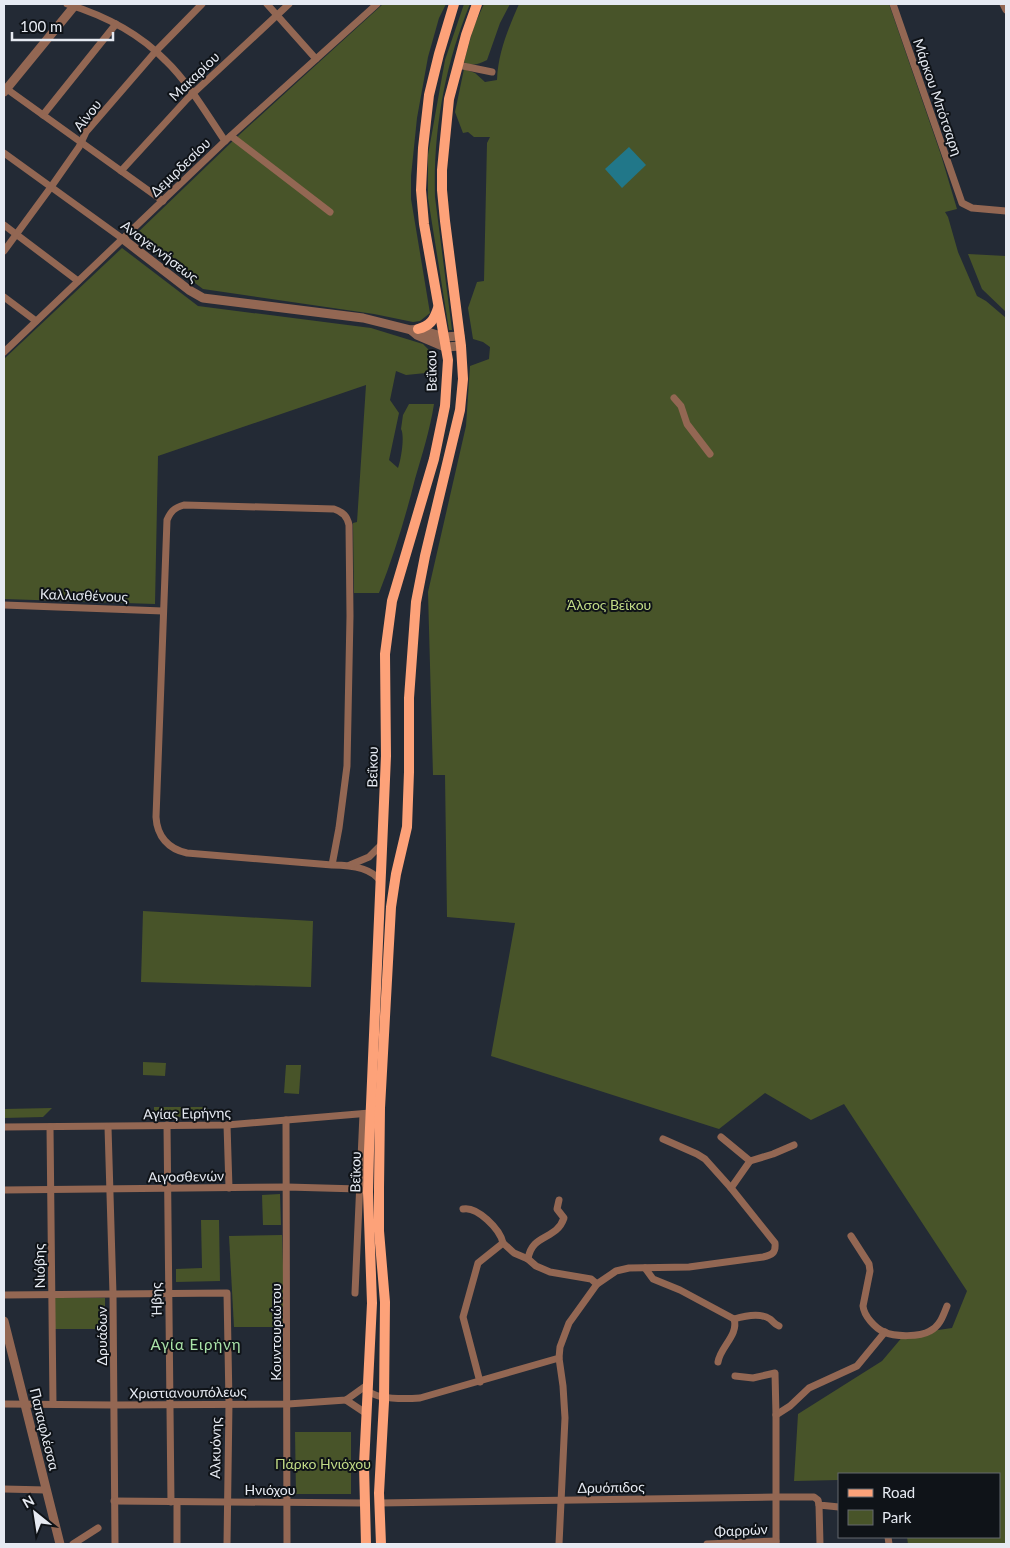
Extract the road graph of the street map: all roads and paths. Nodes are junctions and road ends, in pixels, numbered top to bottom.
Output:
1 (72, 4) edge
2 (202, 4) edge
3 (267, 4) edge
4 (289, 4) edge
5 (377, 4) edge
6 (454, 4) edge
7 (477, 4) edge
8 (893, 4) edge
9 (1004, 4) edge
10 (1006, 10) edge
11 (277, 15) junction
12 (116, 24) junction
13 (156, 51) junction
14 (316, 59) junction
15 (458, 65) junction
16 (492, 72) dead end
17 (4, 89) edge
18 (192, 94) junction
19 (43, 115) junction
20 (228, 139) junction
21 (81, 142) junction
22 (4, 153) edge
23 (122, 171) junction
24 (51, 187) junction
25 (163, 201) junction
26 (1006, 211) edge
27 (330, 212) dead end
28 (4, 226) edge
29 (16, 234) junction
30 (123, 239) junction
31 (4, 251) edge
32 (78, 281) junction
33 (4, 297) edge
34 (438, 307) junction
35 (36, 321) junction
36 (415, 330) junction
37 (460, 341) junction
38 (444, 342) junction
39 (4, 352) edge
40 (674, 398) dead end
41 (710, 454) dead end
42 (4, 605) edge
43 (163, 611) junction
44 (383, 842) junction
45 (332, 865) junction
46 (350, 865) junction
47 (380, 882) junction
48 (366, 1114) junction
49 (286, 1120) junction
50 (167, 1125) junction
51 (227, 1125) junction
52 (4, 1127) edge
53 (50, 1127) junction
54 (108, 1127) junction
55 (721, 1137) dead end
56 (663, 1139) dead end
57 (794, 1145) dead end
58 (750, 1161) junction
59 (287, 1187) junction
60 (168, 1188) junction
61 (228, 1188) junction
62 (730, 1188) junction
63 (50, 1189) junction
64 (111, 1189) junction
65 (4, 1190) edge
66 (364, 1190) junction
67 (559, 1200) dead end
68 (463, 1208) dead end
69 (851, 1236) dead end
70 (503, 1243) junction
71 (528, 1259) junction
72 (646, 1268) junction
73 (597, 1284) junction
74 (355, 1292) dead end
75 (168, 1293) junction
76 (51, 1294) junction
77 (113, 1294) junction
78 (4, 1295) edge
79 (947, 1306) dead end
80 (734, 1319) junction
81 (4, 1321) edge
82 (779, 1326) dead end
83 (884, 1332) junction
84 (558, 1358) junction
85 (718, 1362) dead end
86 (735, 1376) dead end
87 (480, 1382) junction
88 (367, 1387) junction
89 (384, 1396) junction
90 (346, 1400) junction
91 (229, 1403) junction
92 (4, 1404) edge
93 (24, 1404) junction
94 (53, 1404) junction
95 (288, 1404) junction
96 (114, 1405) junction
97 (170, 1405) junction
98 (367, 1414) junction
99 (776, 1415) junction
100 (4, 1489) edge
101 (46, 1490) junction
102 (776, 1497) junction
103 (560, 1500) junction
104 (114, 1501) junction
105 (227, 1501) junction
106 (287, 1501) junction
107 (174, 1502) junction
108 (365, 1503) junction
109 (379, 1503) junction
110 (819, 1505) junction
111 (838, 1506) edge
112 (98, 1528) dead end
113 (776, 1543) edge
114 (60, 1544) edge
115 (73, 1544) edge
116 (115, 1544) edge
117 (177, 1544) edge
118 (227, 1544) edge
119 (289, 1544) edge
120 (366, 1544) edge
121 (381, 1544) edge
122 (560, 1544) edge
123 (707, 1544) edge
124 (820, 1544) edge

1 - 12 street
1 - 17 street
2 - 13 street, Αίνου
3 - 11 street
4 - 11 street, Μακαρίου
5 - 14 street, Δεμιρδεσίου
6 - 34 main road, Βεΐκου
7 - 15 main road, Βεΐκου
8 - 26 street, Μάρκου Μπότσαρη
9 - 10 street
11 - 14 street
11 - 18 street, Μακαρίου
12 - 13 street
12 - 19 street
13 - 18 street
13 - 21 street, Αίνου
14 - 20 street, Δεμιρδεσίου
15 - 16 street
15 - 37 main road, Βεΐκου
17 - 19 street
18 - 20 street
18 - 23 street, Μακαρίου
19 - 21 street
20 - 25 street, Δεμιρδεσίου
20 - 27 street
21 - 23 street
21 - 24 street, Αίνου
22 - 24 street, Αναγεννήσεως
23 - 25 street
24 - 29 street, Αίνου
24 - 30 street, Αναγεννήσεως
25 - 30 street, Δεμιρδεσίου
28 - 29 street
29 - 31 street, Αίνου
29 - 32 street
30 - 32 street, Δεμιρδεσίου
30 - 36 street, Αναγεννήσεως
32 - 35 street, Δεμιρδεσίου
33 - 35 street
34 - 36 main road
34 - 38 main road, Βεΐκου
35 - 39 street, Δεμιρδεσίου
36 - 38 street, Αναγεννήσεως
37 - 38 street, Αναγεννήσεως
37 - 89 main road, Βεΐκου
38 - 44 main road, Βεΐκου
40 - 41 street
42 - 43 street, Καλλισθένους
43 - 45 street
43 - 45 street
44 - 46 street
44 - 47 main road, Βεΐκου
45 - 46 street
46 - 47 street
47 - 48 main road, Βεΐκου
48 - 49 street, Αγίας Ειρήνης
48 - 66 main road, Βεΐκου
49 - 51 street, Αγίας Ειρήνης
49 - 59 street, Κουντουριώτου
50 - 51 street, Αγίας Ειρήνης
50 - 54 street, Αγίας Ειρήνης
50 - 60 street, Ήβης
51 - 61 street
52 - 53 street, Αγίας Ειρήνης
53 - 54 street, Αγίας Ειρήνης
53 - 63 street, Νιόβης
54 - 64 street, Δρυάδων
55 - 58 street
56 - 62 street
57 - 58 street
58 - 62 street
59 - 61 street, Αιγοσθενών
59 - 66 street, Αιγοσθενών
59 - 95 street, Κουντουριώτου
60 - 61 street, Αιγοσθενών
60 - 64 street, Αιγοσθενών
60 - 75 street, Ήβης
62 - 72 street
63 - 64 street, Αιγοσθενών
63 - 65 street, Αιγοσθενών
63 - 76 street, Νιόβης
64 - 77 street, Δρυάδων
66 - 74 street
66 - 88 main road, Βεΐκου
67 - 71 street
68 - 70 street
69 - 83 street
70 - 71 street
70 - 87 street
71 - 73 street
72 - 73 street
72 - 80 street
73 - 84 street
75 - 77 street
75 - 91 street, Αλκυόνης
75 - 97 street, Ήβης
76 - 77 street
76 - 78 street
76 - 94 street, Νιόβης
77 - 96 street, Δρυάδων
79 - 83 street
80 - 82 street
80 - 85 street
81 - 93 street, Παπαφλέσσα
83 - 99 street
84 - 87 street
84 - 103 street
86 - 99 street
87 - 89 street
88 - 89 street
88 - 90 street
88 - 98 main road, Βεΐκου
89 - 109 main road, Βεΐκου
90 - 95 street, Χριστιανουπόλεως
90 - 98 street
91 - 95 street, Χριστιανουπόλεως
91 - 97 street, Χριστιανουπόλεως
91 - 105 street, Αλκυόνης
92 - 93 street, Χριστιανουπόλεως
93 - 94 street, Χριστιανουπόλεως
93 - 101 street, Παπαφλέσσα
94 - 96 street, Χριστιανουπόλεως
95 - 106 street, Κουντουριώτου
96 - 97 street, Χριστιανουπόλεως
96 - 104 street, Δρυάδων
97 - 107 street, Ήβης
98 - 108 main road, Βεΐκου
99 - 102 street
100 - 101 street
101 - 114 street, Παπαφλέσσα
102 - 103 street, Δρυόπιδος
102 - 110 street, Δρυόπιδος
102 - 113 street
103 - 109 street, Δρυόπιδος
103 - 122 street
104 - 107 street, Ηνιόχου
104 - 116 street, Δρυάδων
105 - 106 street, Ηνιόχου
105 - 107 street, Ηνιόχου
105 - 118 street, Αλκυόνης
106 - 108 street, Ηνιόχου
106 - 119 street, Κουντουριώτου
107 - 117 street, Ήβης
108 - 120 main road, Βεΐκου
109 - 121 main road, Βεΐκου
110 - 111 street, Δρυόπιδος
110 - 124 street
112 - 115 street
113 - 123 street, Φαρρών

